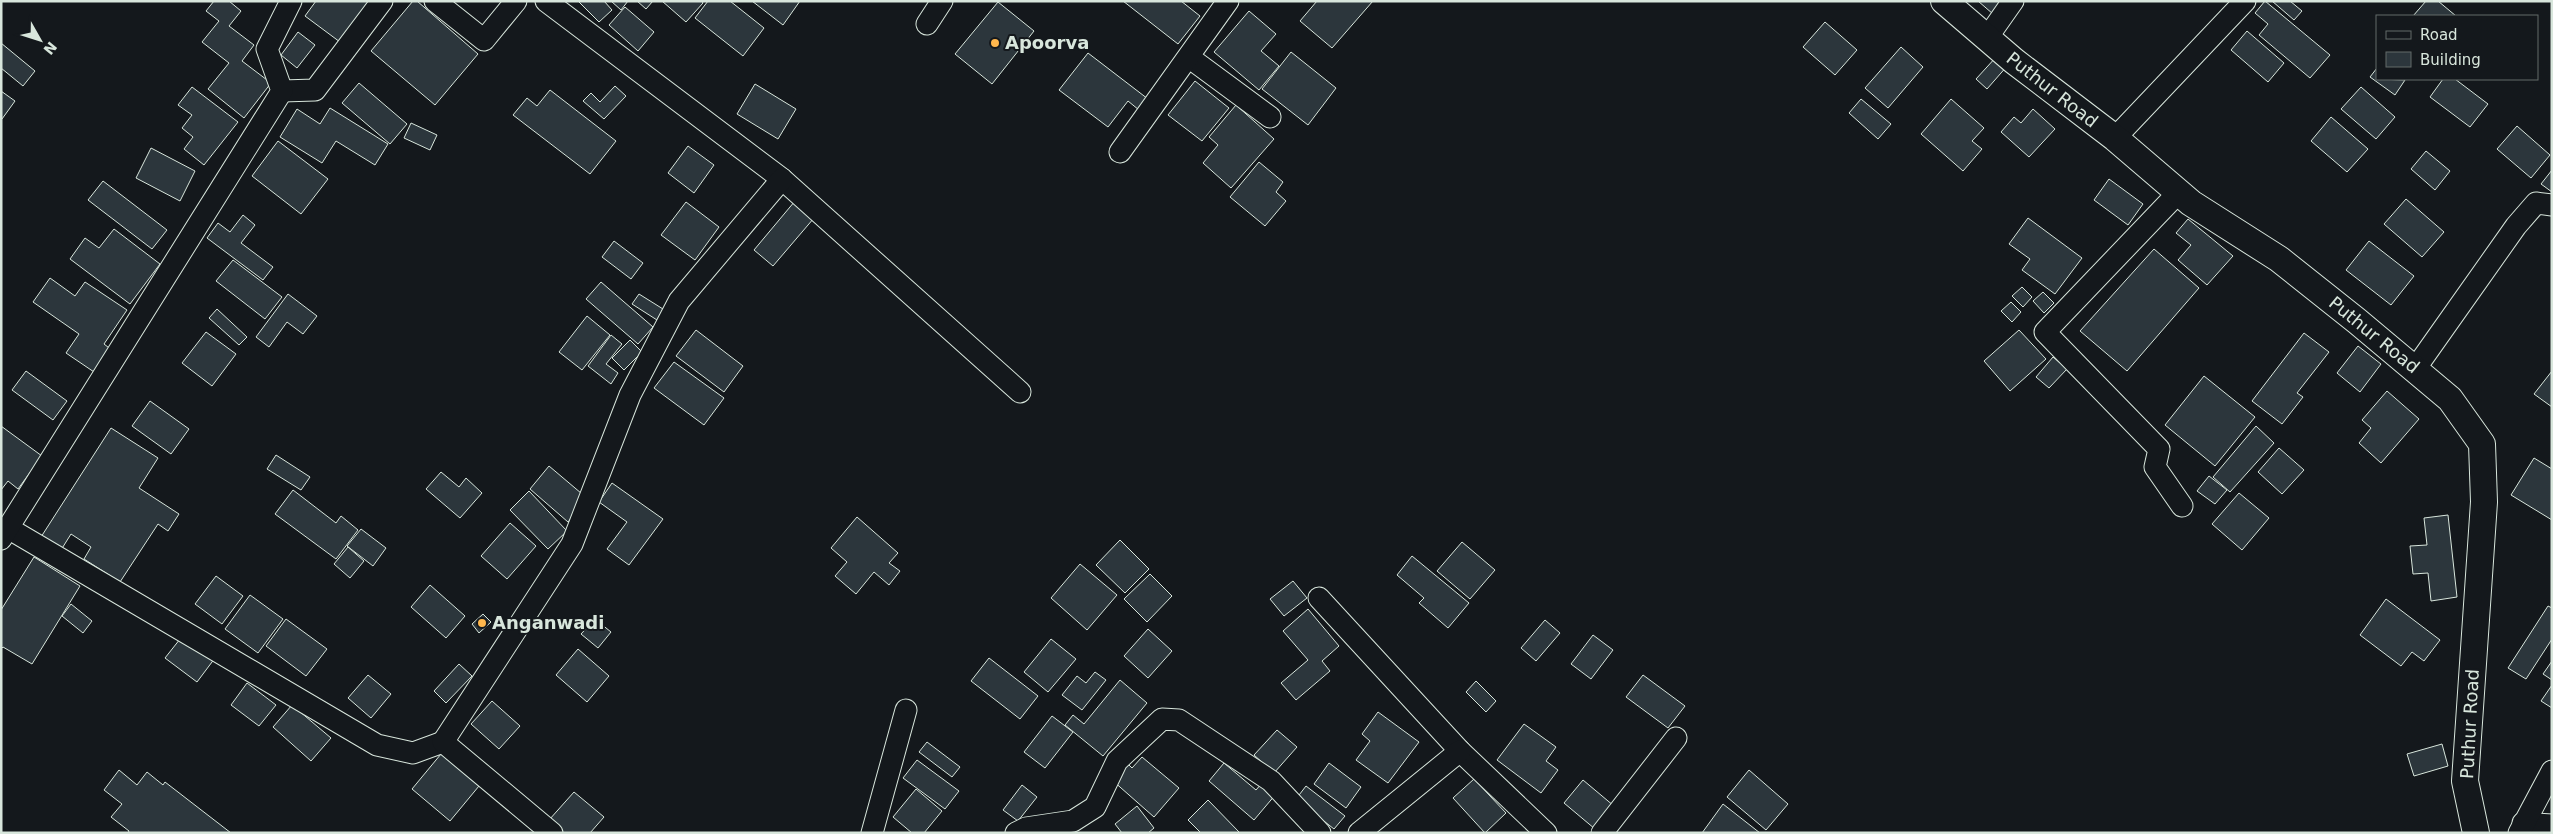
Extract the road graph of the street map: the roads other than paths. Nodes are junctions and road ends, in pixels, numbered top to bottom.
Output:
1 (291, 1) edge
2 (382, 1) edge
3 (435, 1) edge
4 (516, 1) edge
5 (546, 1) edge
6 (942, 1) edge
7 (1228, 1) edge
8 (1944, 1) edge
9 (2013, 1) edge
10 (2245, 1) edge
11 (927, 24) dead end
12 (1988, 38) junction
13 (1190, 58) junction
14 (282, 92) junction
15 (1270, 117) dead end
16 (2115, 138) junction
17 (1120, 152) dead end
18 (782, 179) junction
19 (2178, 193) junction
20 (2552, 205) edge
21 (2415, 369) junction
22 (1020, 392) dead end
23 (2182, 506) dead end
24 (4, 534) edge
25 (1318, 598) dead end
26 (906, 710) dead end
27 (1676, 738) dead end
28 (443, 742) junction
29 (1460, 751) junction
30 (2552, 771) edge
31 (2552, 825) edge
32 (2521, 828) edge
33 (552, 833) edge
34 (872, 833) edge
35 (1016, 833) edge
36 (1320, 833) edge
37 (1358, 833) edge
38 (1546, 833) edge
39 (1602, 833) edge
40 (2476, 833) edge

1 - 14 street
2 - 14 street
3 - 4 street
5 - 18 street
6 - 11 street
7 - 13 street
8 - 12 street, Puthur Road
9 - 12 street
10 - 16 street
12 - 16 street, Puthur Road
13 - 15 street
13 - 17 street
14 - 24 street
16 - 19 street, Puthur Road
18 - 22 street
18 - 28 street
19 - 21 street, Puthur Road
19 - 23 street
20 - 21 street
21 - 40 street, Puthur Road
24 - 28 street
25 - 29 street
26 - 34 street
27 - 39 street
28 - 33 street
29 - 37 street
29 - 38 street
30 - 32 street
31 - 32 street
35 - 36 street

